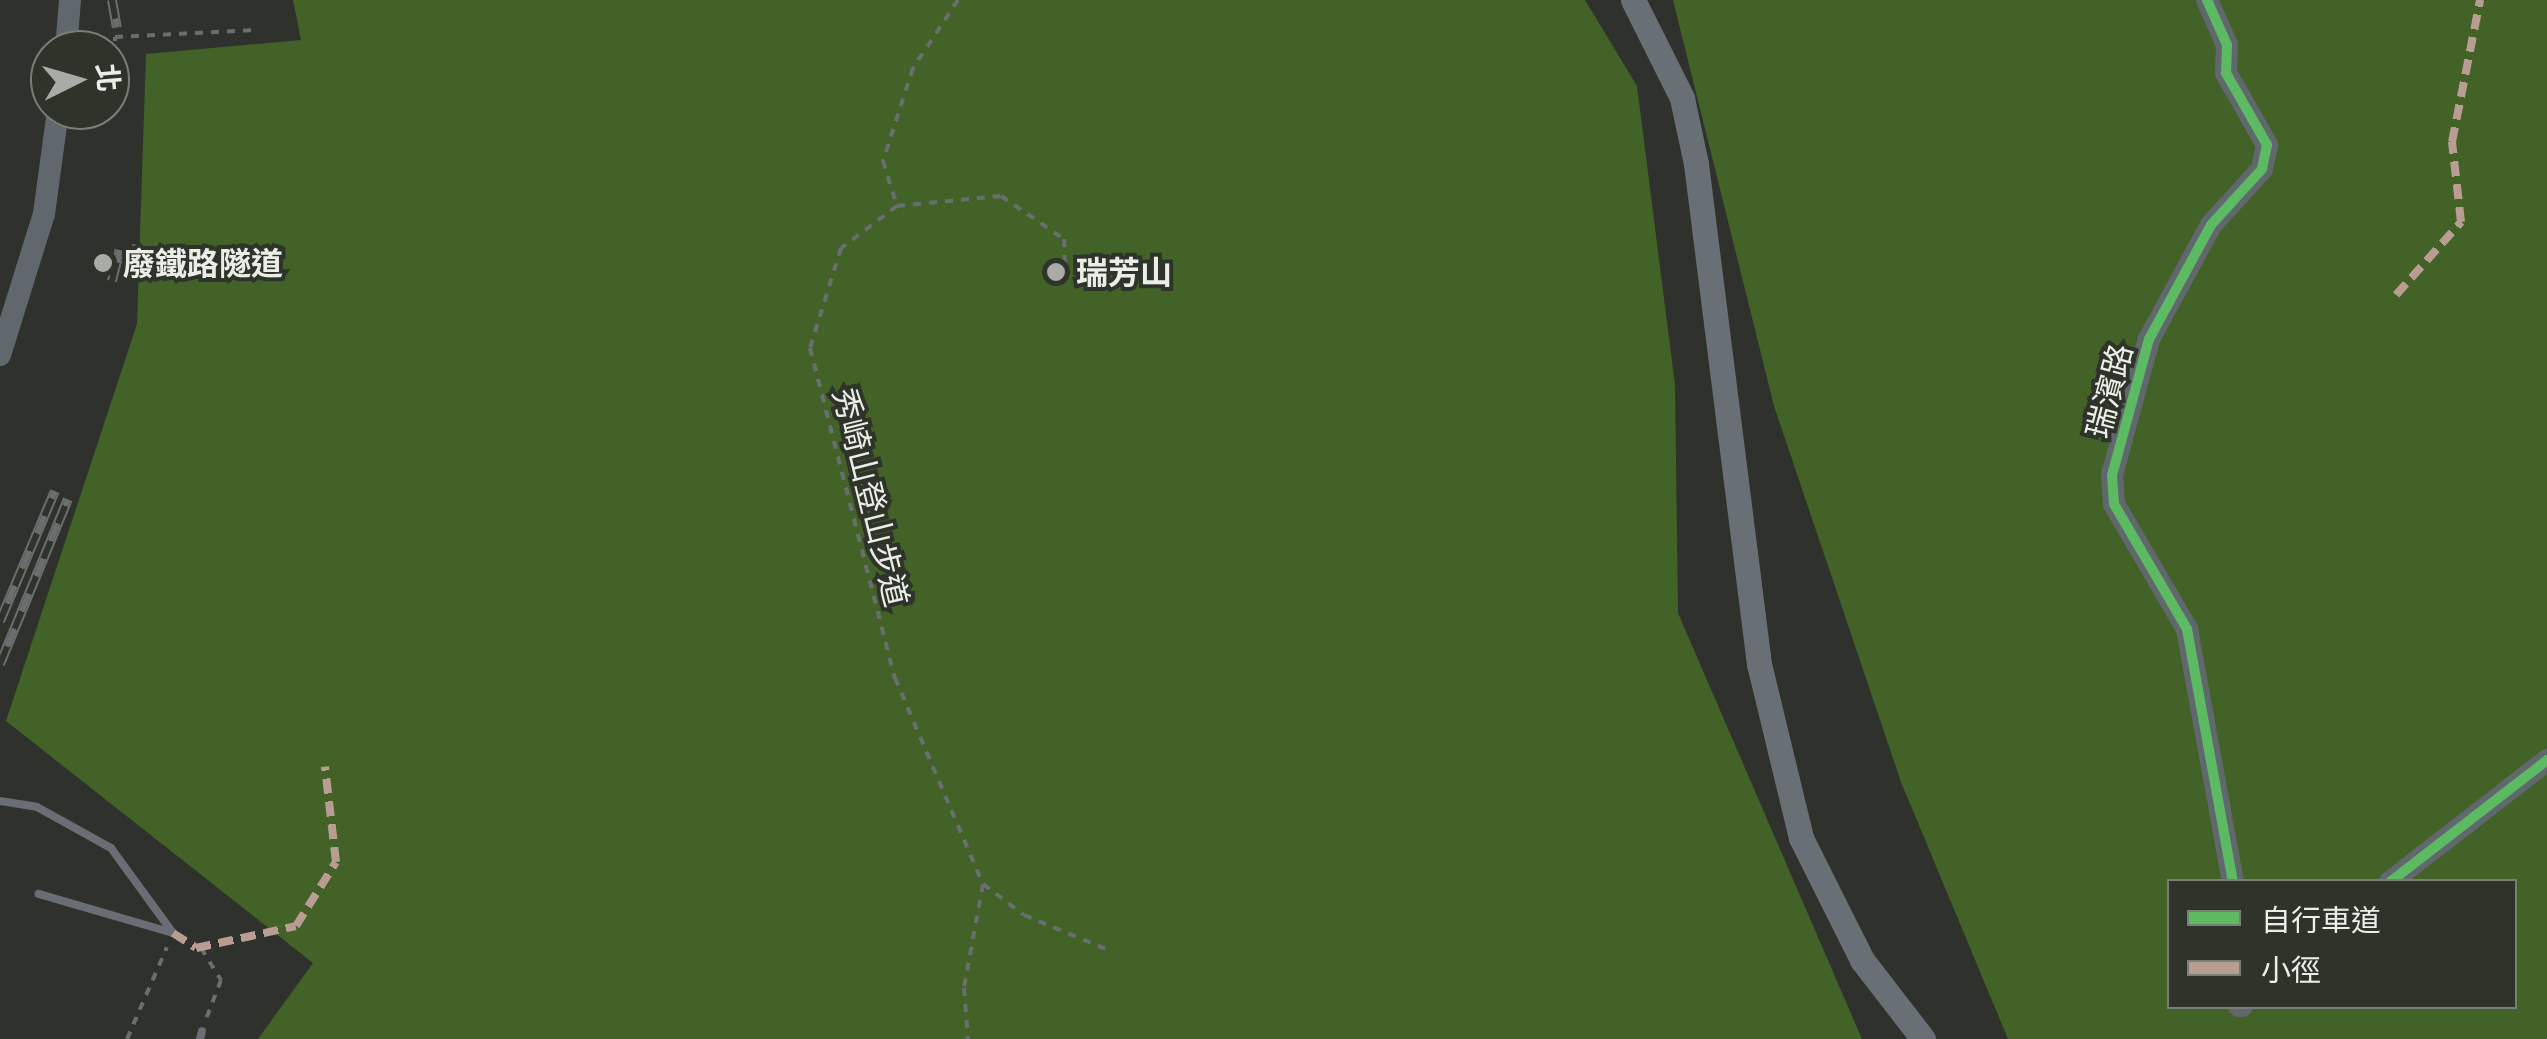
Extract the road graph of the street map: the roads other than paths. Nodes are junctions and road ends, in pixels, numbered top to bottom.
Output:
1 (70, 0) edge
2 (1633, 0) edge
3 (2207, 0) edge
4 (68, 30) edge
5 (55, 130) edge
6 (0, 356) edge
7 (2547, 760) edge
8 (0, 802) edge
9 (2232, 879) edge
10 (2394, 879) edge
11 (39, 894) dead end
12 (1923, 1039) edge

1 - 4 street
2 - 12 main road
3 - 9 street, 瑞濱路
5 - 6 street
7 - 10 street
8 - 11 lane

